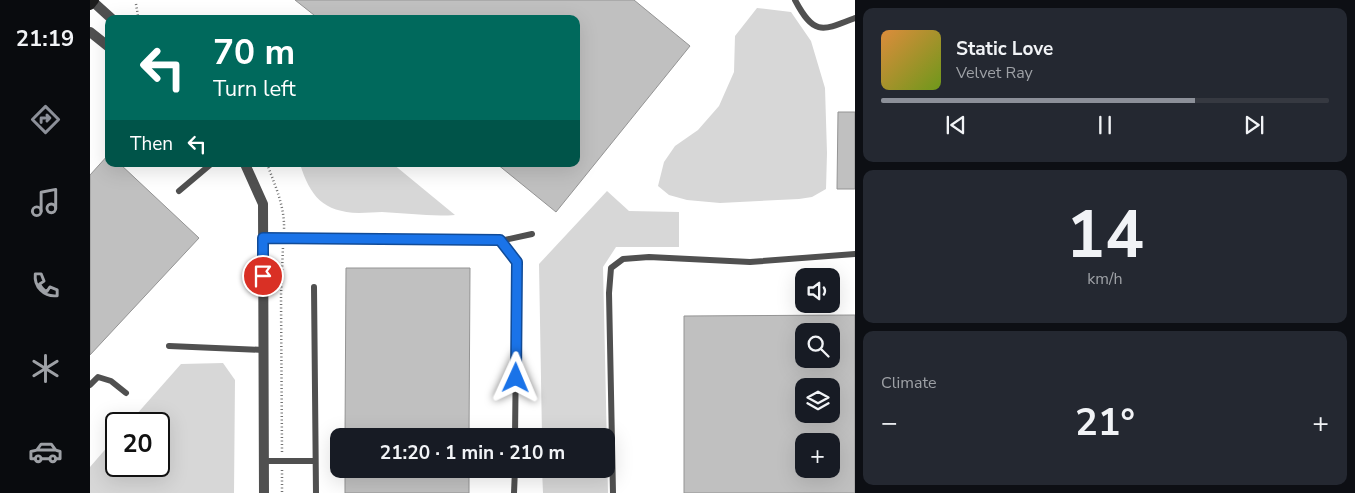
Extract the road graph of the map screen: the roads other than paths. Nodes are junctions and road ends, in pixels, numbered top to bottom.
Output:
1 (795, 0) edge
2 (92, 2) edge
3 (107, 15) edge
4 (855, 18) edge
5 (90, 32) edge
6 (105, 45) edge
7 (207, 167) edge
8 (246, 167) edge
9 (179, 191) dead end
10 (532, 234) dead end
11 (263, 238) junction
12 (500, 240) junction
13 (855, 254) edge
14 (314, 287) dead end
15 (169, 346) dead end
16 (264, 350) junction
17 (90, 385) edge
18 (126, 393) dead end
19 (515, 428) edge
20 (264, 461) junction
21 (315, 461) junction
22 (515, 478) edge
23 (264, 493) edge
24 (316, 493) edge
25 (514, 493) edge
26 (613, 493) edge

1 - 4 lane
2 - 3 street
5 - 6 street
7 - 9 lane
8 - 11 street
10 - 12 lane
11 - 12 lane
11 - 16 street
12 - 19 lane
13 - 26 lane
14 - 21 lane
15 - 16 lane
16 - 20 street
17 - 18 lane
20 - 21 lane
20 - 23 street
21 - 24 lane
22 - 25 lane

